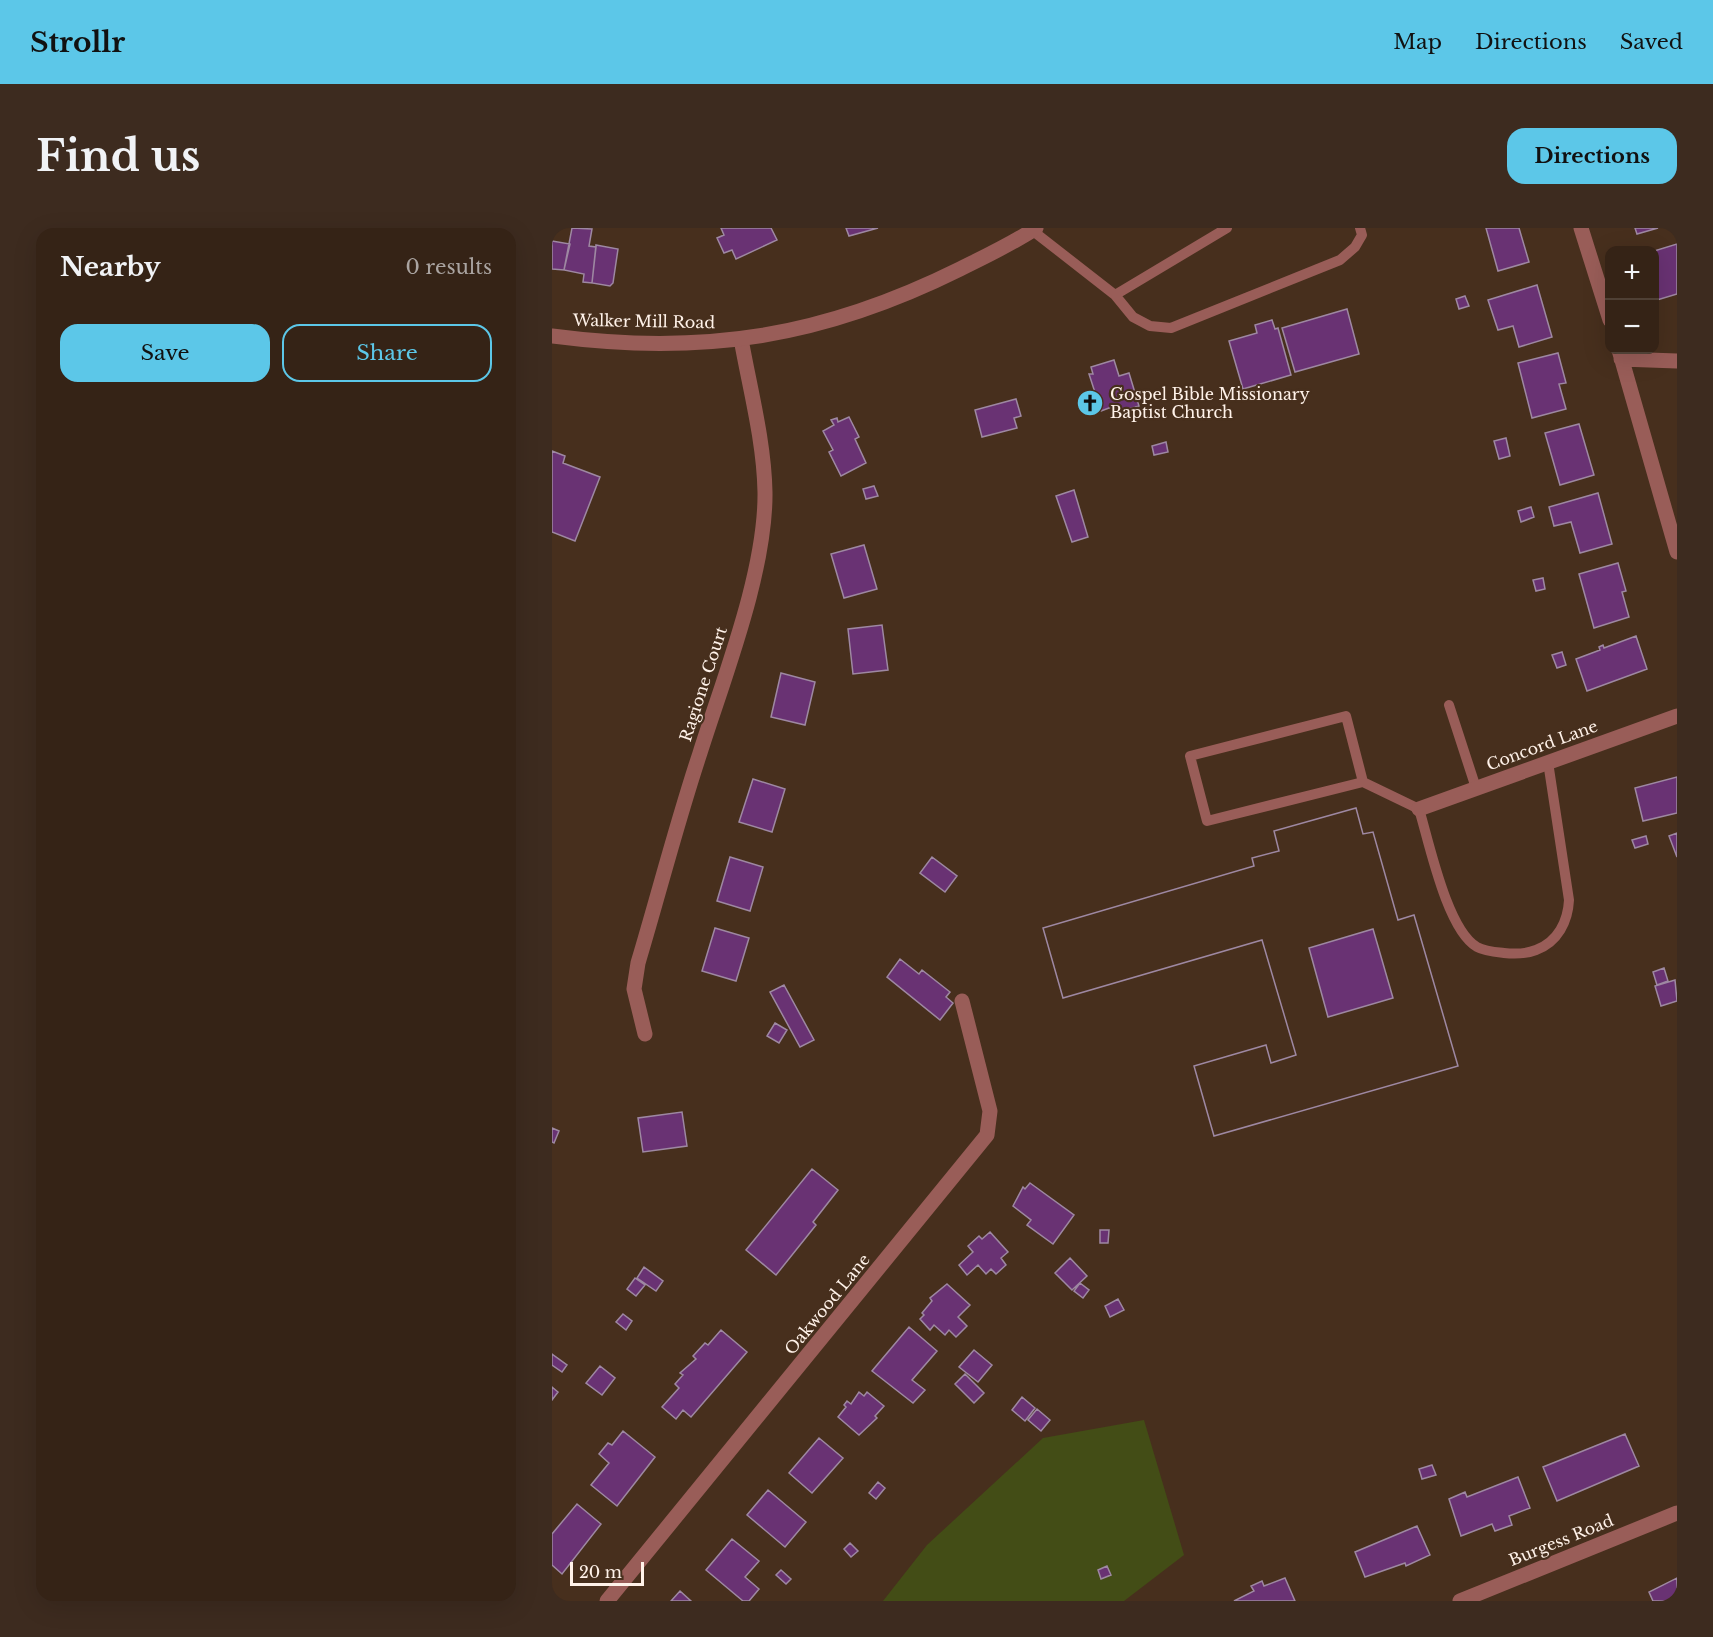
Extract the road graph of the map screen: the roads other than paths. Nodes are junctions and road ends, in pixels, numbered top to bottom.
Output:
1 (1227, 228) edge
2 (1360, 228) edge
3 (1581, 228) edge
4 (1034, 229) edge
5 (1115, 295) junction
6 (1605, 304) edge
7 (552, 336) edge
8 (741, 339) junction
9 (1620, 354) edge
10 (1677, 361) edge
11 (1677, 552) edge
12 (1449, 705) dead end
13 (1677, 716) edge
14 (1548, 762) junction
15 (1363, 782) junction
16 (1476, 788) junction
17 (1419, 809) junction
18 (962, 1001) dead end
19 (645, 1034) dead end
20 (1677, 1513) edge
21 (607, 1601) edge
22 (1460, 1601) edge

1 - 5 lane
2 - 5 lane
3 - 6 street
4 - 5 lane
4 - 8 street, Walker Mill Road
7 - 8 street, Walker Mill Road
8 - 19 street, Ragione Court
9 - 10 street
9 - 11 street
12 - 16 lane
13 - 14 street, Concord Lane
14 - 16 street, Concord Lane
14 - 17 lane
15 - 15 lane
15 - 17 lane
16 - 17 street, Concord Lane
18 - 21 street, Oakwood Lane
20 - 22 street, Burgess Road

